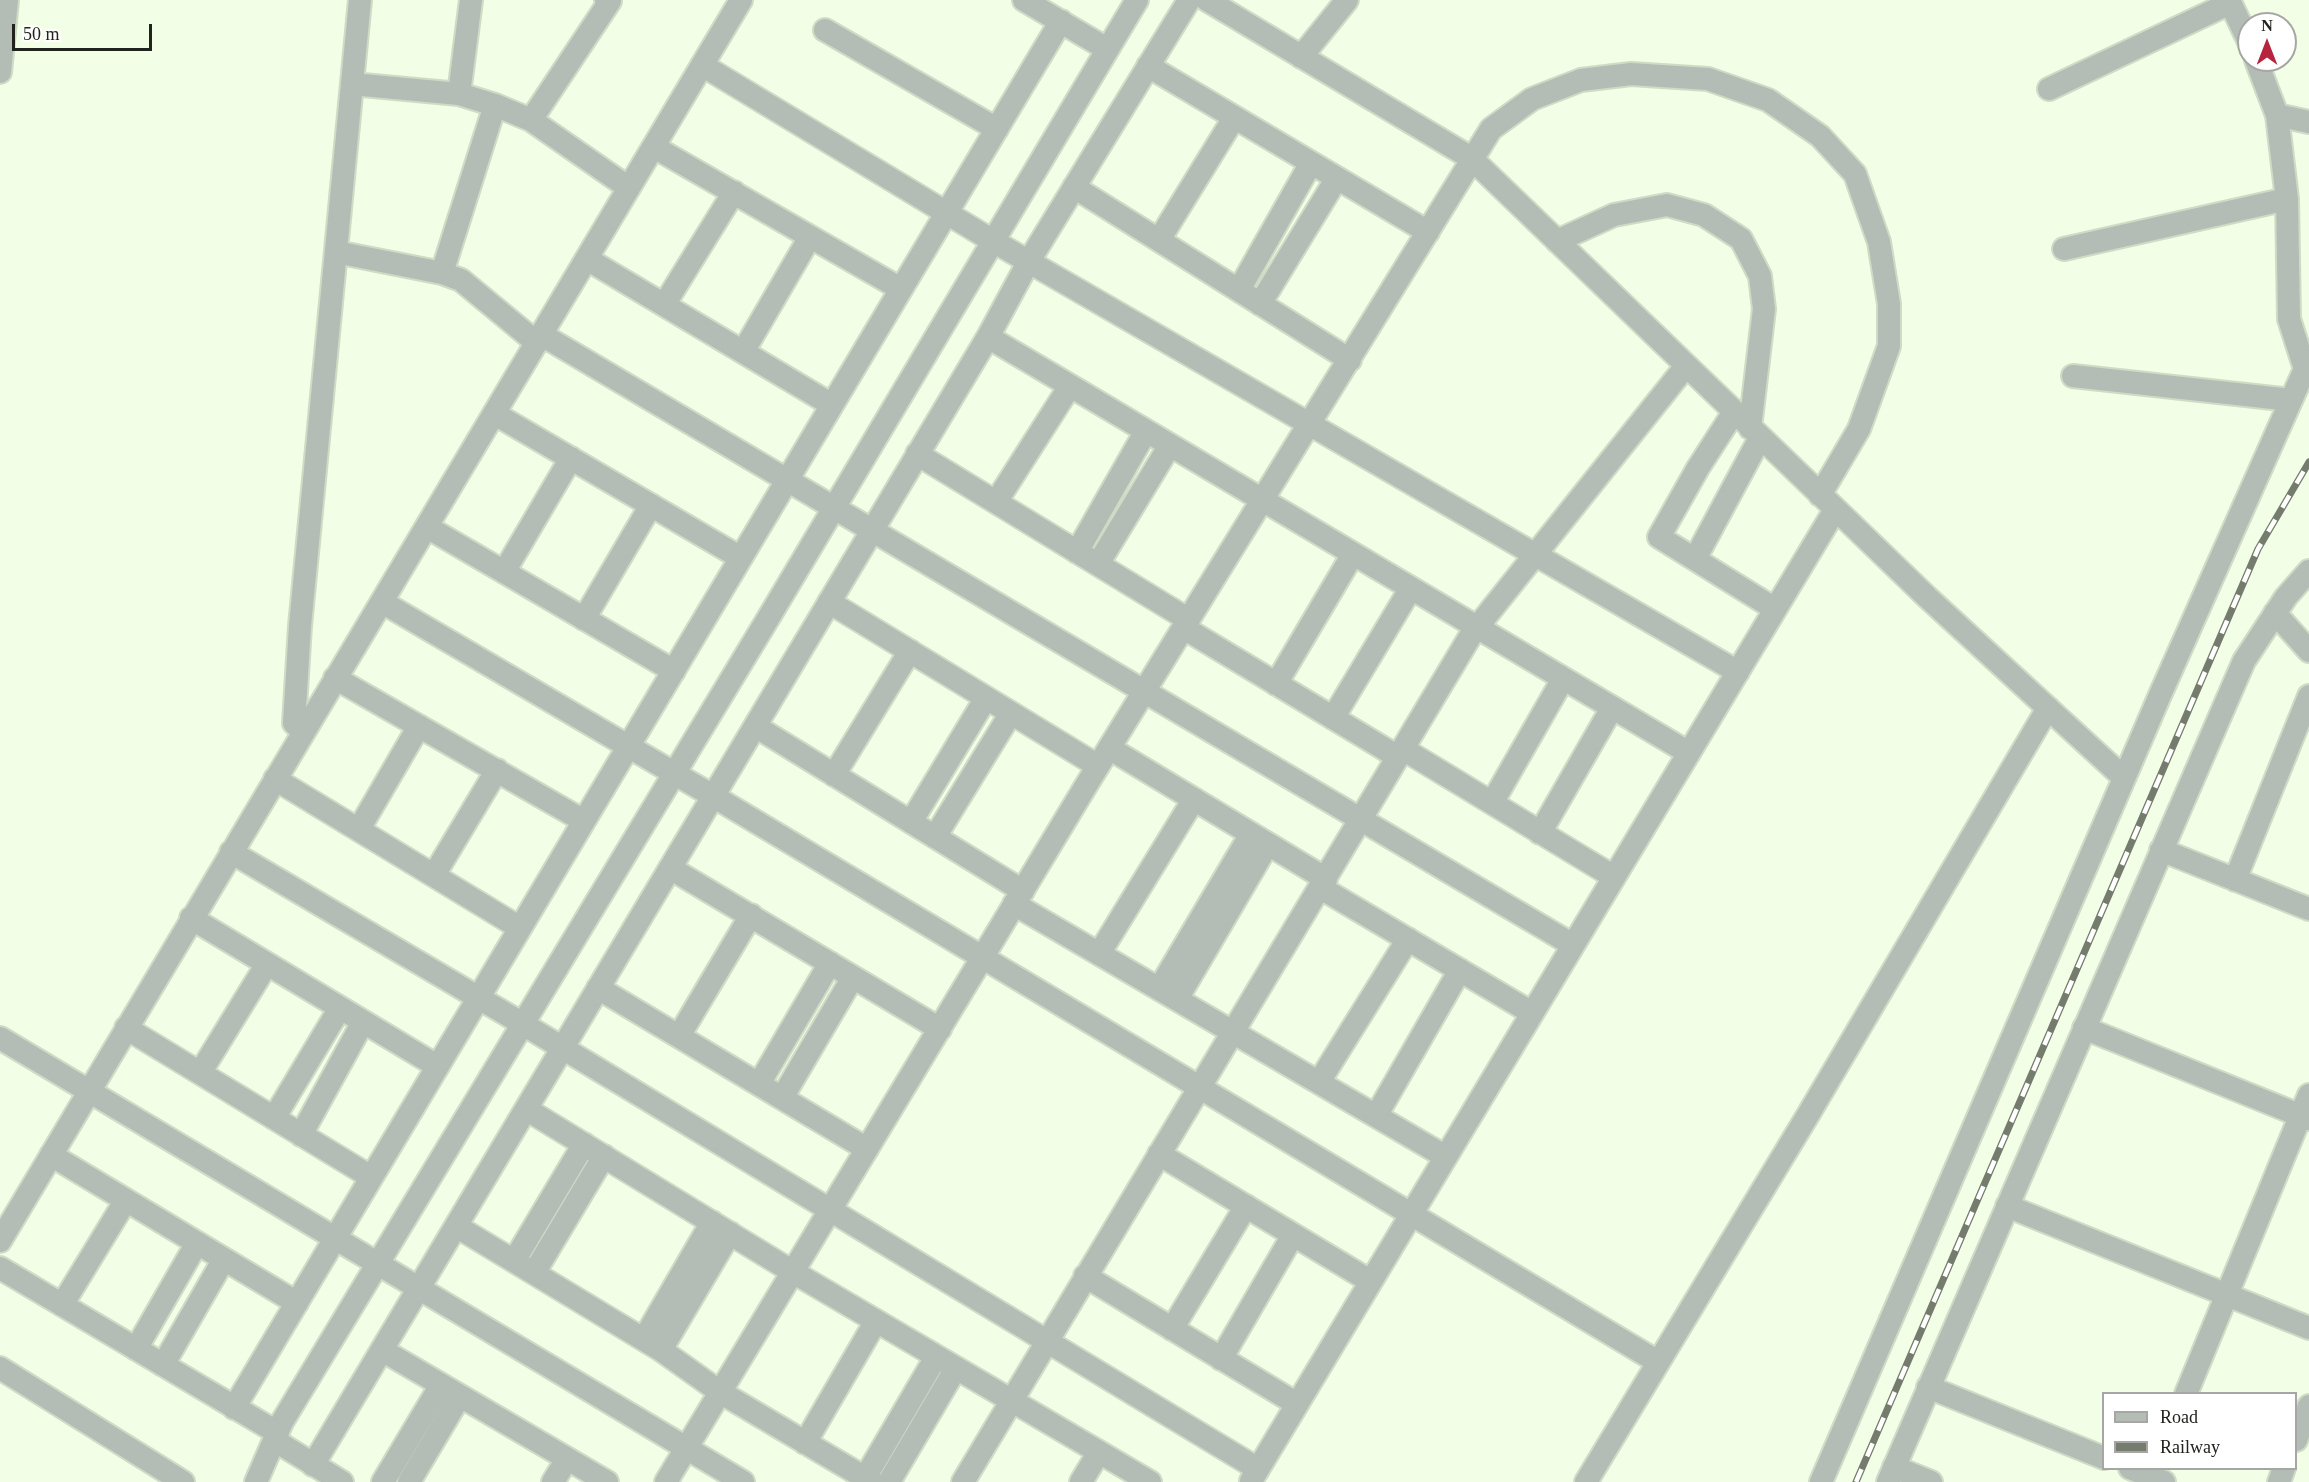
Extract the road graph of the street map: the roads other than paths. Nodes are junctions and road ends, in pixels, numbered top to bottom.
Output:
1 (7, 0) edge
2 (360, 0) edge
3 (471, 0) edge
4 (606, 0) edge
5 (741, 0) edge
6 (1024, 0) edge
7 (1137, 0) edge
8 (1189, 0) edge
9 (1207, 0) edge
10 (1347, 0) edge
11 (2229, 2) edge
12 (2237, 18) edge
13 (1061, 21) junction
14 (825, 30) dead end
15 (1107, 49) junction
16 (1302, 57) junction
17 (702, 65) junction
18 (1148, 66) junction
19 (0, 72) edge
20 (2261, 72) edge
21 (352, 84) junction
22 (2049, 89) dead end
23 (459, 94) junction
24 (495, 105) junction
25 (2277, 115) junction
26 (1234, 118) junction
27 (531, 120) junction
28 (2309, 122) edge
29 (997, 129) junction
30 (654, 147) junction
31 (1471, 158) junction
32 (1311, 163) junction
33 (1337, 178) junction
34 (1074, 187) junction
35 (629, 188) junction
36 (734, 192) junction
37 (2287, 199) junction
38 (947, 213) junction
39 (1428, 232) junction
40 (810, 237) junction
41 (1159, 240) junction
42 (993, 241) junction
43 (1557, 241) junction
44 (2064, 249) dead end
45 (336, 252) junction
46 (587, 259) junction
47 (1029, 261) junction
48 (442, 273) junction
49 (901, 289) junction
50 (1239, 290) junction
51 (1260, 304) junction
52 (664, 305) junction
53 (988, 337) junction
54 (540, 339) junction
55 (743, 352) junction
56 (1350, 360) junction
57 (2307, 365) edge
58 (1686, 366) junction
59 (2073, 376) dead end
60 (1070, 386) junction
61 (2291, 400) junction
62 (832, 405) junction
63 (1734, 412) junction
64 (495, 414) junction
65 (1310, 424) junction
66 (1146, 431) junction
67 (1755, 433) junction
68 (1170, 445) junction
69 (917, 454) junction
70 (571, 458) junction
71 (788, 479) junction
72 (1263, 500) junction
73 (996, 502) junction
74 (1828, 502) junction
75 (651, 505) junction
76 (835, 507) junction
77 (427, 527) junction
78 (872, 529) junction
79 (1077, 552) junction
80 (1353, 554) junction
81 (1535, 555) junction
82 (741, 558) junction
83 (1695, 559) junction
84 (1098, 564) junction
85 (2309, 571) edge
86 (504, 572) junction
87 (1411, 588) junction
88 (382, 602) junction
89 (829, 602) junction
90 (1776, 609) junction
91 (2275, 613) junction
92 (584, 619) junction
93 (1186, 624) junction
94 (1477, 627) junction
95 (910, 651) junction
96 (2309, 651) edge
97 (674, 670) junction
98 (1738, 672) junction
99 (335, 678) junction
100 (1563, 679) junction
101 (1276, 684) junction
102 (1145, 691) junction
103 (2309, 696) edge
104 (986, 698) junction
105 (1612, 708) junction
106 (2048, 708) junction
107 (1011, 713) junction
108 (1333, 718) junction
109 (419, 726) junction
110 (755, 726) junction
111 (303, 732) junction
112 (629, 746) junction
113 (1400, 753) junction
114 (1689, 753) junction
115 (1104, 757) junction
116 (496, 771) junction
117 (675, 773) junction
118 (834, 775) junction
119 (275, 778) junction
120 (2124, 778) junction
121 (713, 796) junction
122 (1194, 799) junction
123 (1492, 803) junction
124 (1361, 819) junction
125 (584, 821) junction
126 (911, 822) junction
127 (359, 830) junction
128 (1540, 833) junction
129 (935, 837) junction
130 (1259, 839) junction
131 (2161, 850) junction
132 (231, 852) junction
133 (670, 868) junction
134 (434, 875) junction
135 (1614, 877) junction
136 (2235, 880) junction
137 (1323, 883) junction
138 (1018, 897) junction
139 (2309, 909) edge
140 (751, 915) junction
141 (191, 918) junction
142 (520, 928) junction
143 (1408, 939) junction
144 (1573, 945) junction
145 (1099, 954) junction
146 (982, 957) junction
147 (830, 963) junction
148 (267, 964) junction
149 (1460, 970) junction
150 (853, 977) junction
151 (598, 988) junction
152 (1168, 994) junction
153 (478, 998) junction
154 (340, 1008) junction
155 (1532, 1013) junction
156 (363, 1022) junction
157 (523, 1024) junction
158 (126, 1028) junction
159 (2084, 1028) junction
160 (940, 1029) junction
161 (1233, 1032) junction
162 (679, 1036) junction
163 (0, 1038) edge
164 (562, 1048) junction
165 (437, 1066) junction
166 (200, 1073) junction
167 (1319, 1082) junction
168 (759, 1084) junction
169 (1200, 1088) junction
170 (89, 1090) junction
171 (782, 1098) junction
172 (526, 1108) junction
173 (2306, 1110) edge
174 (1376, 1116) junction
175 (274, 1118) junction
176 (301, 1135) junction
177 (584, 1144) junction
178 (867, 1149) junction
179 (51, 1155) junction
180 (1159, 1155) junction
181 (604, 1156) junction
182 (1446, 1157) junction
183 (371, 1178) junction
184 (126, 1200) junction
185 (1246, 1206) junction
186 (2007, 1206) junction
187 (830, 1210) junction
188 (1411, 1214) junction
189 (456, 1226) junction
190 (721, 1228) junction
191 (1293, 1235) junction
192 (336, 1237) junction
193 (0, 1240) edge
194 (197, 1243) junction
195 (224, 1259) junction
196 (514, 1261) junction
197 (379, 1263) junction
198 (0, 1268) edge
199 (793, 1272) junction
200 (534, 1273) junction
201 (1085, 1276) junction
202 (1370, 1281) junction
203 (419, 1287) junction
204 (2227, 1294) junction
205 (297, 1303) junction
206 (62, 1305) junction
207 (876, 1321) junction
208 (2309, 1328) edge
209 (1172, 1329) junction
210 (1047, 1341) junction
211 (653, 1345) junction
212 (136, 1349) junction
213 (382, 1350) junction
214 (936, 1357) junction
215 (1221, 1359) junction
216 (1658, 1362) junction
217 (163, 1365) junction
218 (0, 1368) edge
219 (956, 1368) junction
220 (441, 1385) junction
221 (1928, 1387) junction
222 (720, 1392) junction
223 (2187, 1392) edge
224 (460, 1396) junction
225 (1011, 1401) junction
226 (1297, 1404) junction
227 (2309, 1406) edge
228 (234, 1408) junction
229 (2297, 1435) edge
230 (276, 1436) junction
231 (805, 1443) junction
232 (687, 1448) junction
233 (1099, 1452) junction
234 (2102, 1458) edge
235 (313, 1465) junction
236 (574, 1469) edge
237 (2136, 1470) edge
238 (1891, 1474) edge
239 (1254, 1475) edge
240 (2156, 1476) edge
241 (869, 1480) edge
242 (183, 1482) edge
243 (256, 1482) edge
244 (342, 1482) edge
245 (383, 1482) edge
246 (409, 1482) edge
247 (554, 1482) edge
248 (607, 1482) edge
249 (666, 1482) edge
250 (743, 1482) edge
251 (889, 1482) edge
252 (963, 1482) edge
253 (1081, 1482) edge
254 (1150, 1482) edge
255 (1586, 1482) edge
256 (1821, 1482) edge
257 (1931, 1482) edge

1 - 19 street
2 - 21 street
3 - 23 street
4 - 27 street
5 - 17 street
6 - 13 street
7 - 15 street
8 - 18 street
9 - 16 street
10 - 16 street
11 - 12 street
11 - 22 street
13 - 15 street
13 - 29 street
14 - 29 street
15 - 42 street
16 - 31 street
17 - 30 street
17 - 38 street
18 - 26 street
18 - 34 street
20 - 25 street
21 - 23 street
21 - 45 street
23 - 24 street
24 - 27 street
24 - 48 street
25 - 28 street
25 - 37 street
26 - 32 street
26 - 41 street
27 - 35 street
29 - 38 street
30 - 35 street
30 - 36 street
31 - 39 street
31 - 43 street
31 - 74 street
32 - 33 street
32 - 50 street
33 - 39 street
33 - 51 street
34 - 41 street
34 - 47 street
35 - 46 street
36 - 40 street
36 - 52 street
37 - 44 street
37 - 57 street
38 - 42 street
38 - 49 street
39 - 56 street
40 - 49 street
40 - 55 street
41 - 50 street
42 - 47 street
42 - 76 street
43 - 58 street
43 - 67 street
45 - 48 street
45 - 111 street
46 - 52 street
46 - 54 street
47 - 53 street
47 - 65 street
48 - 54 street
49 - 62 street
50 - 51 street
51 - 56 street
52 - 55 street
53 - 60 street
53 - 69 street
54 - 64 street
54 - 71 street
55 - 62 street
56 - 65 street
57 - 61 street
58 - 63 street
58 - 81 street
59 - 61 street
60 - 66 street
60 - 73 street
61 - 120 street
62 - 71 street
63 - 67 street
63 - 83 street
64 - 70 street
64 - 77 street
65 - 72 street
65 - 81 street
66 - 68 street
66 - 79 street
67 - 74 street
67 - 83 street
68 - 72 street
68 - 84 street
69 - 73 street
69 - 78 street
70 - 75 street
70 - 86 street
71 - 76 street
71 - 82 street
72 - 80 street
72 - 93 street
73 - 79 street
74 - 90 street
74 - 106 street
75 - 82 street
75 - 92 street
76 - 78 street
76 - 117 street
77 - 86 street
77 - 88 street
78 - 89 street
78 - 102 street
79 - 84 street
80 - 87 street
80 - 101 street
81 - 94 street
81 - 98 street
82 - 97 street
83 - 90 street
84 - 93 street
85 - 91 street
86 - 92 street
87 - 94 street
87 - 108 street
88 - 99 street
88 - 112 street
89 - 95 street
89 - 110 street
90 - 98 street
91 - 96 street
91 - 131 street
92 - 97 street
93 - 101 street
93 - 102 street
94 - 100 street
94 - 113 street
95 - 104 street
95 - 118 street
97 - 112 street
98 - 114 street
99 - 109 street
99 - 111 street
100 - 105 street
100 - 123 street
101 - 108 street
102 - 115 street
102 - 124 street
103 - 136 street
104 - 107 street
104 - 126 street
105 - 114 street
105 - 128 street
106 - 120 street
106 - 216 street
107 - 115 street
107 - 129 street
108 - 113 street
109 - 116 street
109 - 127 street
110 - 118 street
110 - 121 street
111 - 119 street
112 - 117 street
112 - 125 street
113 - 123 street
113 - 124 street
114 - 135 street
115 - 122 street
115 - 138 street
116 - 125 street
116 - 134 street
117 - 121 street
117 - 157 street
118 - 126 street
119 - 127 street
119 - 132 street
120 - 256 street
121 - 133 street
121 - 146 street
122 - 130 street
122 - 145 street
123 - 128 street
124 - 137 street
124 - 144 street
125 - 142 street
126 - 129 street
127 - 134 street
128 - 135 street
129 - 138 street
130 - 137 street
130 - 152 street
131 - 136 street
131 - 159 street
132 - 141 street
132 - 153 street
133 - 140 street
133 - 151 street
134 - 142 street
135 - 144 street
136 - 139 street
137 - 143 street
137 - 161 street
138 - 145 street
138 - 146 street
140 - 147 street
140 - 162 street
141 - 148 street
141 - 158 street
142 - 153 street
143 - 149 street
143 - 167 street
144 - 155 street
145 - 152 street
146 - 160 street
146 - 169 street
147 - 150 street
147 - 168 street
148 - 154 street
148 - 166 street
149 - 155 street
149 - 174 street
150 - 160 street
150 - 171 street
151 - 162 street
151 - 164 street
152 - 161 street
153 - 157 street
153 - 165 street
154 - 156 street
154 - 175 street
155 - 182 street
156 - 165 street
156 - 176 street
157 - 164 street
157 - 197 street
158 - 166 street
158 - 170 street
159 - 173 street
159 - 186 street
160 - 178 street
161 - 167 street
161 - 169 street
162 - 168 street
163 - 170 street
164 - 172 street
164 - 187 street
165 - 183 street
166 - 175 street
167 - 174 street
168 - 171 street
169 - 180 street
169 - 188 street
170 - 179 street
170 - 192 street
171 - 178 street
172 - 177 street
172 - 189 street
173 - 204 street
174 - 182 street
175 - 176 street
176 - 183 street
177 - 181 street
177 - 196 street
178 - 187 street
179 - 184 street
179 - 193 street
180 - 185 street
180 - 201 street
181 - 190 street
181 - 200 street
182 - 188 street
183 - 192 street
184 - 194 street
184 - 206 street
185 - 191 street
185 - 209 street
186 - 204 street
186 - 221 street
187 - 199 street
187 - 210 street
188 - 202 street
188 - 216 street
189 - 196 street
189 - 203 street
190 - 199 street
190 - 211 street
191 - 202 street
191 - 215 street
192 - 197 street
192 - 205 street
194 - 195 street
194 - 212 street
195 - 205 street
195 - 217 street
196 - 200 street
197 - 203 street
197 - 230 street
198 - 206 street
199 - 207 street
199 - 222 street
200 - 211 street
201 - 209 street
201 - 210 street
202 - 226 street
203 - 213 street
203 - 232 street
204 - 208 street
204 - 223 street
205 - 228 street
206 - 212 street
207 - 214 street
207 - 231 street
209 - 215 street
210 - 225 street
210 - 239 street
211 - 222 street
212 - 217 street
213 - 220 street
213 - 235 street
214 - 219 street
214 - 241 street
215 - 226 street
216 - 255 street
217 - 228 street
218 - 242 street
219 - 225 street
219 - 251 street
220 - 224 street
220 - 245 street
221 - 234 street
221 - 238 street
222 - 231 street
222 - 232 street
224 - 236 street
224 - 246 street
225 - 233 street
225 - 252 street
226 - 239 street
227 - 229 street
228 - 230 street
230 - 235 street
230 - 243 street
231 - 241 street
232 - 249 street
232 - 250 street
233 - 253 street
233 - 254 street
235 - 244 street
236 - 247 street
236 - 248 street
237 - 240 street
238 - 257 street

